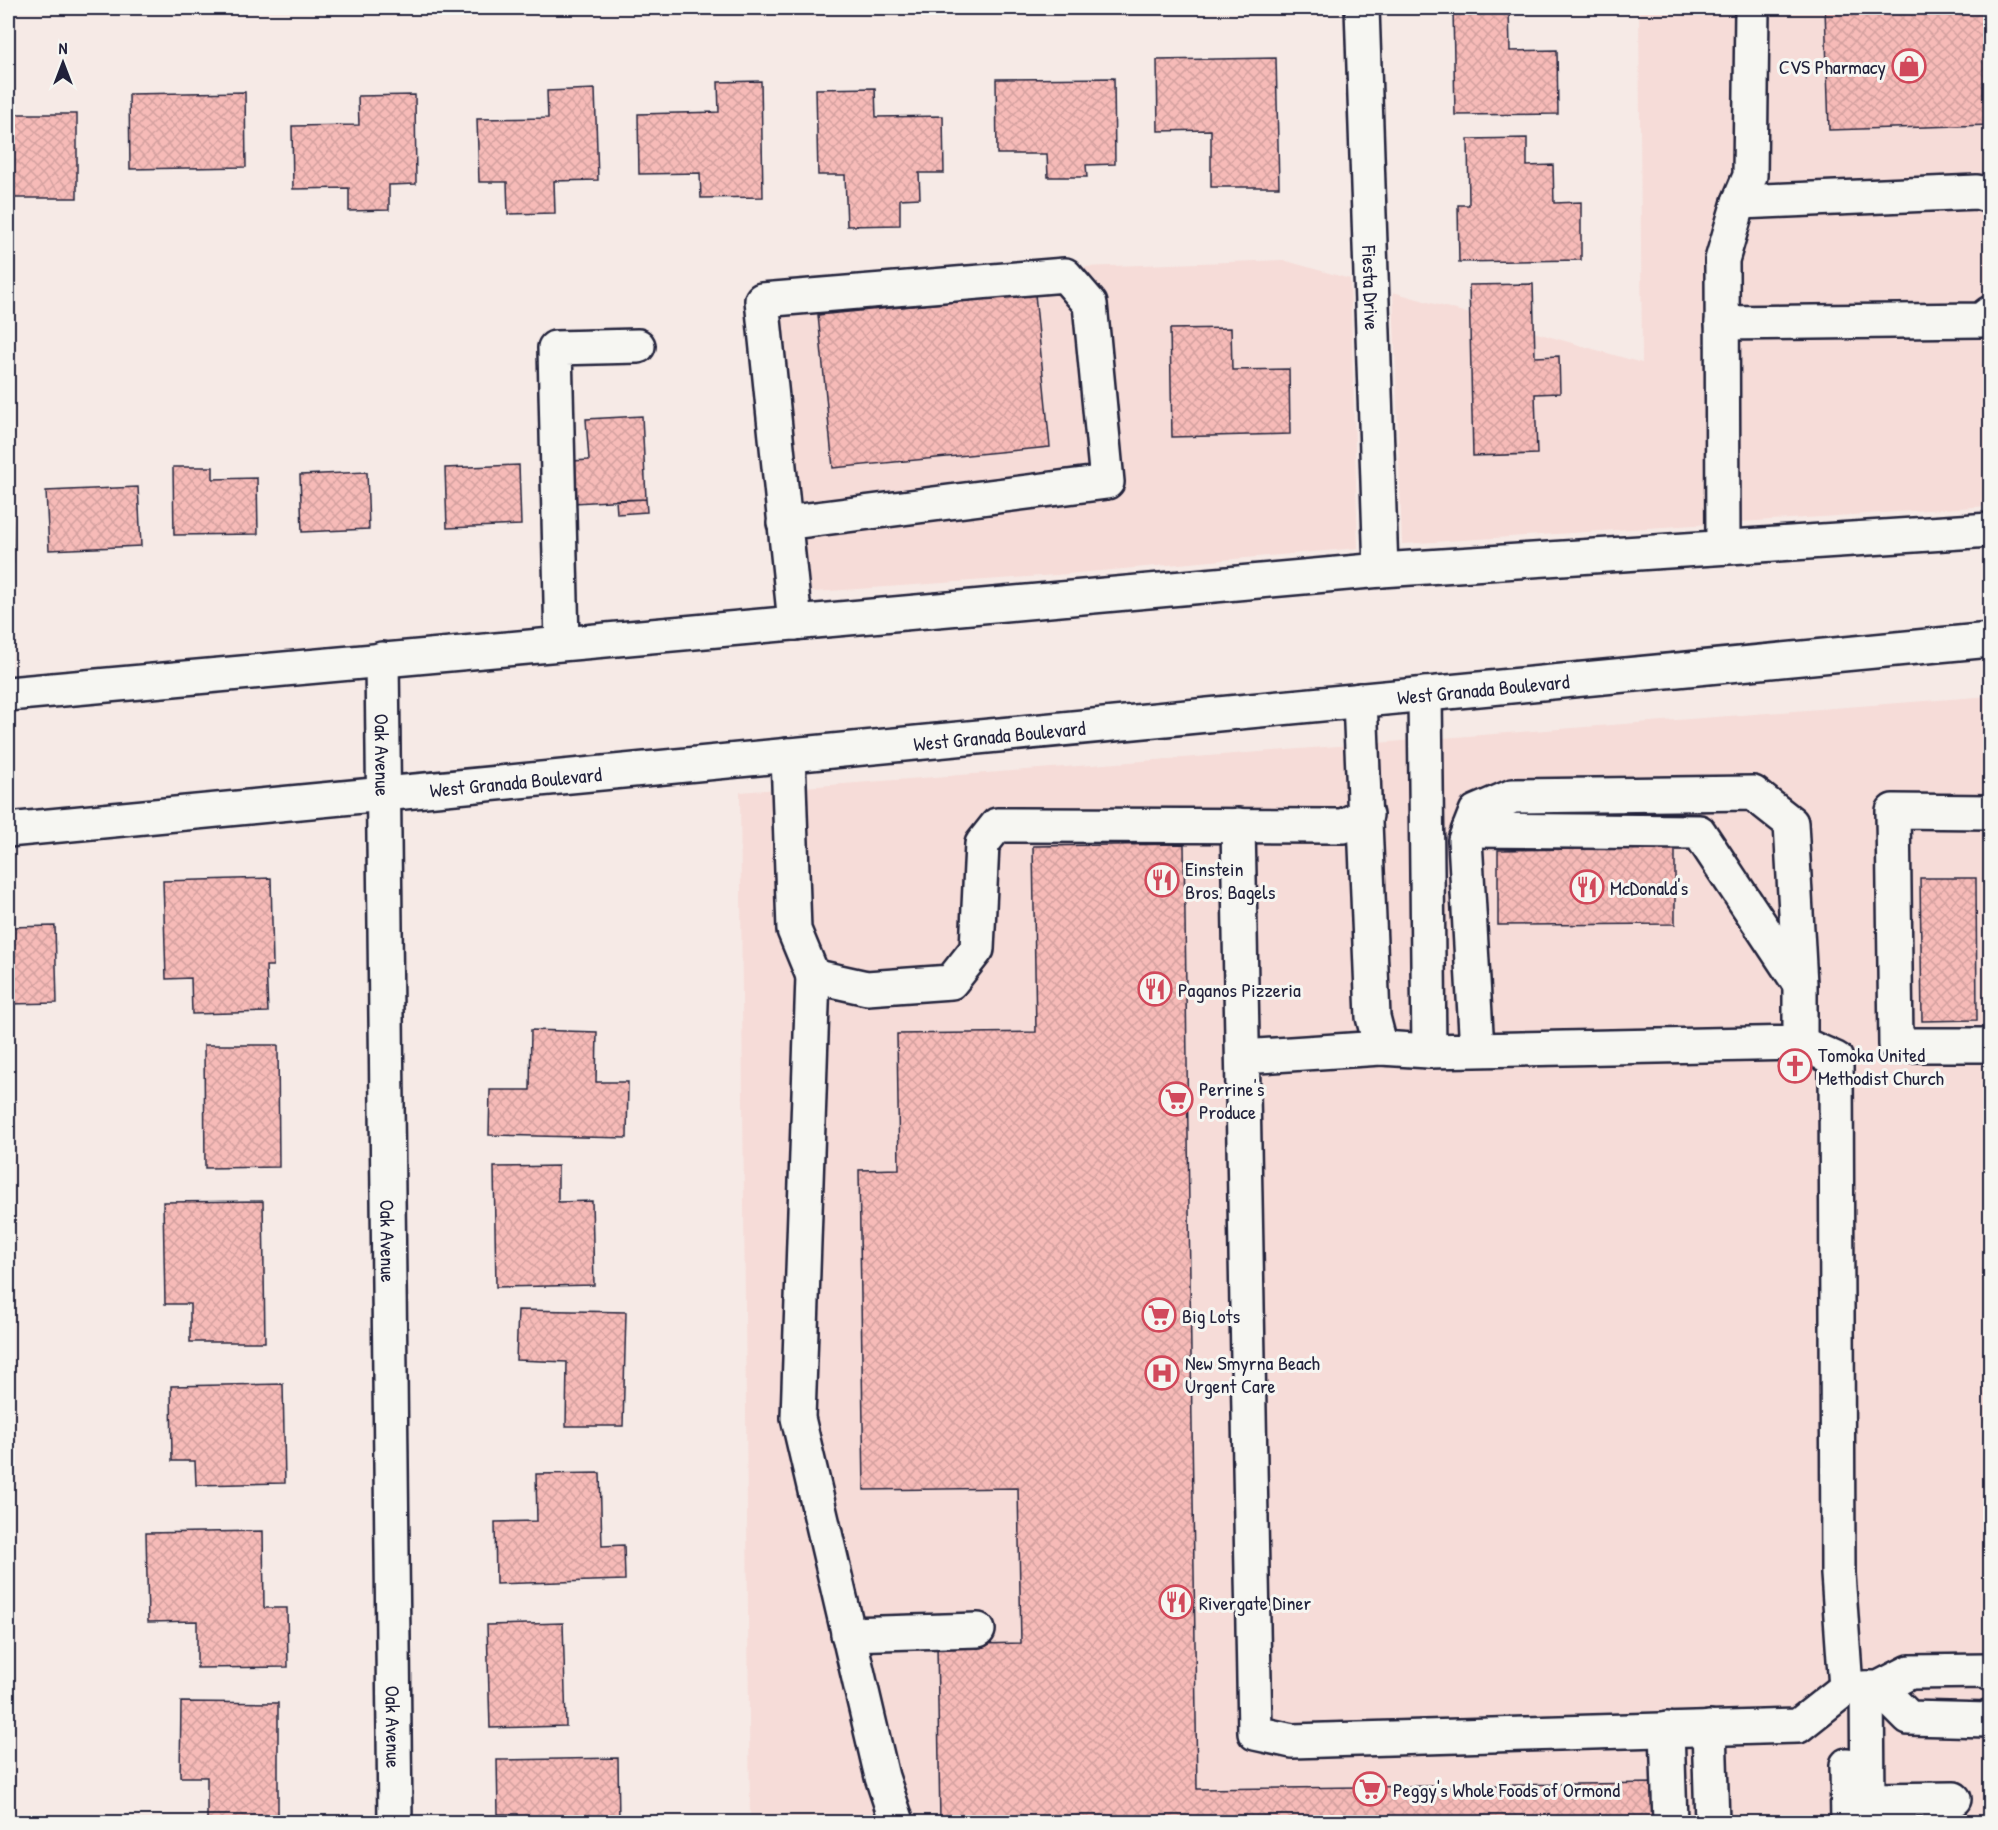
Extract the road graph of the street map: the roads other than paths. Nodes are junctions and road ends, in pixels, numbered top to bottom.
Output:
1 (1362, 8) edge
2 (1752, 8) edge
3 (1990, 196) edge
4 (1739, 202) junction
5 (1990, 313) edge
6 (1722, 323) junction
7 (638, 346) dead end
8 (784, 523) junction
9 (1990, 530) edge
10 (1723, 547) junction
11 (1381, 570) junction
12 (795, 623) junction
13 (1990, 639) edge
14 (562, 644) junction
15 (382, 659) junction
16 (8, 694) edge
17 (1425, 694) junction
18 (1360, 700) junction
19 (788, 755) junction
20 (383, 794) junction
21 (1990, 812) edge
22 (1366, 815) junction
23 (1238, 825) junction
24 (8, 830) edge
25 (1469, 830) junction
26 (813, 976) junction
27 (1800, 984) junction
28 (1800, 1043) junction
29 (1990, 1045) edge
30 (1381, 1048) junction
31 (1477, 1050) junction
32 (1429, 1051) junction
33 (1243, 1057) junction
34 (978, 1630) dead end
35 (848, 1634) junction
36 (1990, 1674) edge
37 (1864, 1688) junction
38 (1990, 1718) edge
39 (1709, 1728) junction
40 (1667, 1729) junction
41 (1954, 1799) dead end
42 (395, 1822) edge
43 (897, 1822) edge
44 (1671, 1822) edge
45 (1712, 1822) edge
46 (1848, 1822) edge

1 - 11 main road, Fiesta Drive
2 - 4 main road
3 - 4 main road
4 - 6 main road
5 - 6 main road
6 - 10 main road
7 - 14 main road
8 - 8 main road
8 - 12 main road
9 - 10 main road
10 - 11 main road
11 - 12 main road
12 - 14 main road
13 - 17 main road, West Granada Boulevard
14 - 15 main road
15 - 16 main road
15 - 20 main road, Oak Avenue
17 - 18 main road, West Granada Boulevard
17 - 32 main road
18 - 19 main road, West Granada Boulevard
18 - 22 main road
19 - 20 main road, West Granada Boulevard
19 - 26 main road
20 - 24 main road, West Granada Boulevard
20 - 42 main road, Oak Avenue
21 - 29 main road
22 - 23 main road
22 - 30 main road
23 - 26 main road
23 - 33 main road
25 - 27 main road
25 - 27 main road
25 - 31 main road
26 - 35 main road
27 - 28 main road
28 - 31 main road
28 - 37 main road
30 - 32 main road
30 - 33 main road
31 - 32 main road
33 - 40 main road
34 - 35 main road
35 - 43 main road
36 - 37 main road
37 - 38 main road
37 - 39 main road
37 - 41 main road
37 - 46 main road
39 - 40 main road
39 - 45 main road
40 - 44 main road

